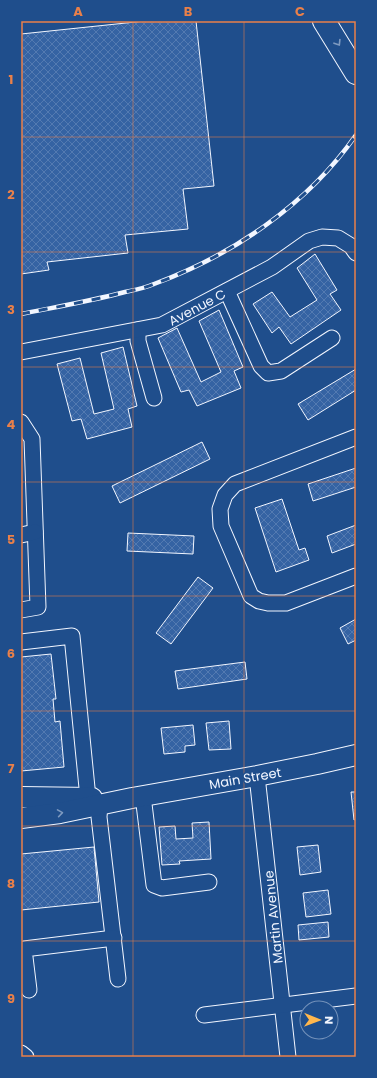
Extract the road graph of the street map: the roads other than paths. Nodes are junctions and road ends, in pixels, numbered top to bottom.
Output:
1 (324, 21) edge
2 (354, 69) edge
3 (356, 253) edge
4 (227, 291) junction
5 (138, 330) junction
6 (332, 338) dead end
7 (21, 352) edge
8 (154, 398) dead end
9 (21, 422) edge
10 (356, 437) edge
11 (28, 534) edge
12 (356, 576) edge
13 (21, 610) edge
14 (21, 642) edge
15 (356, 755) edge
16 (257, 776) junction
17 (21, 797) edge
18 (138, 797) junction
19 (94, 801) junction
20 (21, 818) edge
21 (209, 882) dead end
22 (114, 938) junction
23 (118, 979) dead end
24 (29, 990) dead end
25 (356, 996) edge
26 (283, 1005) junction
27 (204, 1015) dead end
28 (21, 1053) edge
29 (26, 1057) edge
30 (288, 1057) edge

1 -> 2 highway
3 - 4 street, Avenue C
4 - 5 street, Avenue C
4 - 6 street
5 - 7 street, Avenue C
5 - 8 street
9 - 11 street
10 - 12 street
11 - 13 street
14 - 19 street
15 - 16 main road, Main Street
16 - 18 main road, Main Street
16 - 26 street, Martin Avenue
17 - 19 main road, Main Street
18 - 19 main road, Main Street
18 - 21 street
20 -> 19 main road, Main Street
19 - 22 street
22 - 23 street
22 - 24 street
25 - 26 street
26 - 27 street
26 - 30 street, Martin Avenue
28 - 29 street

